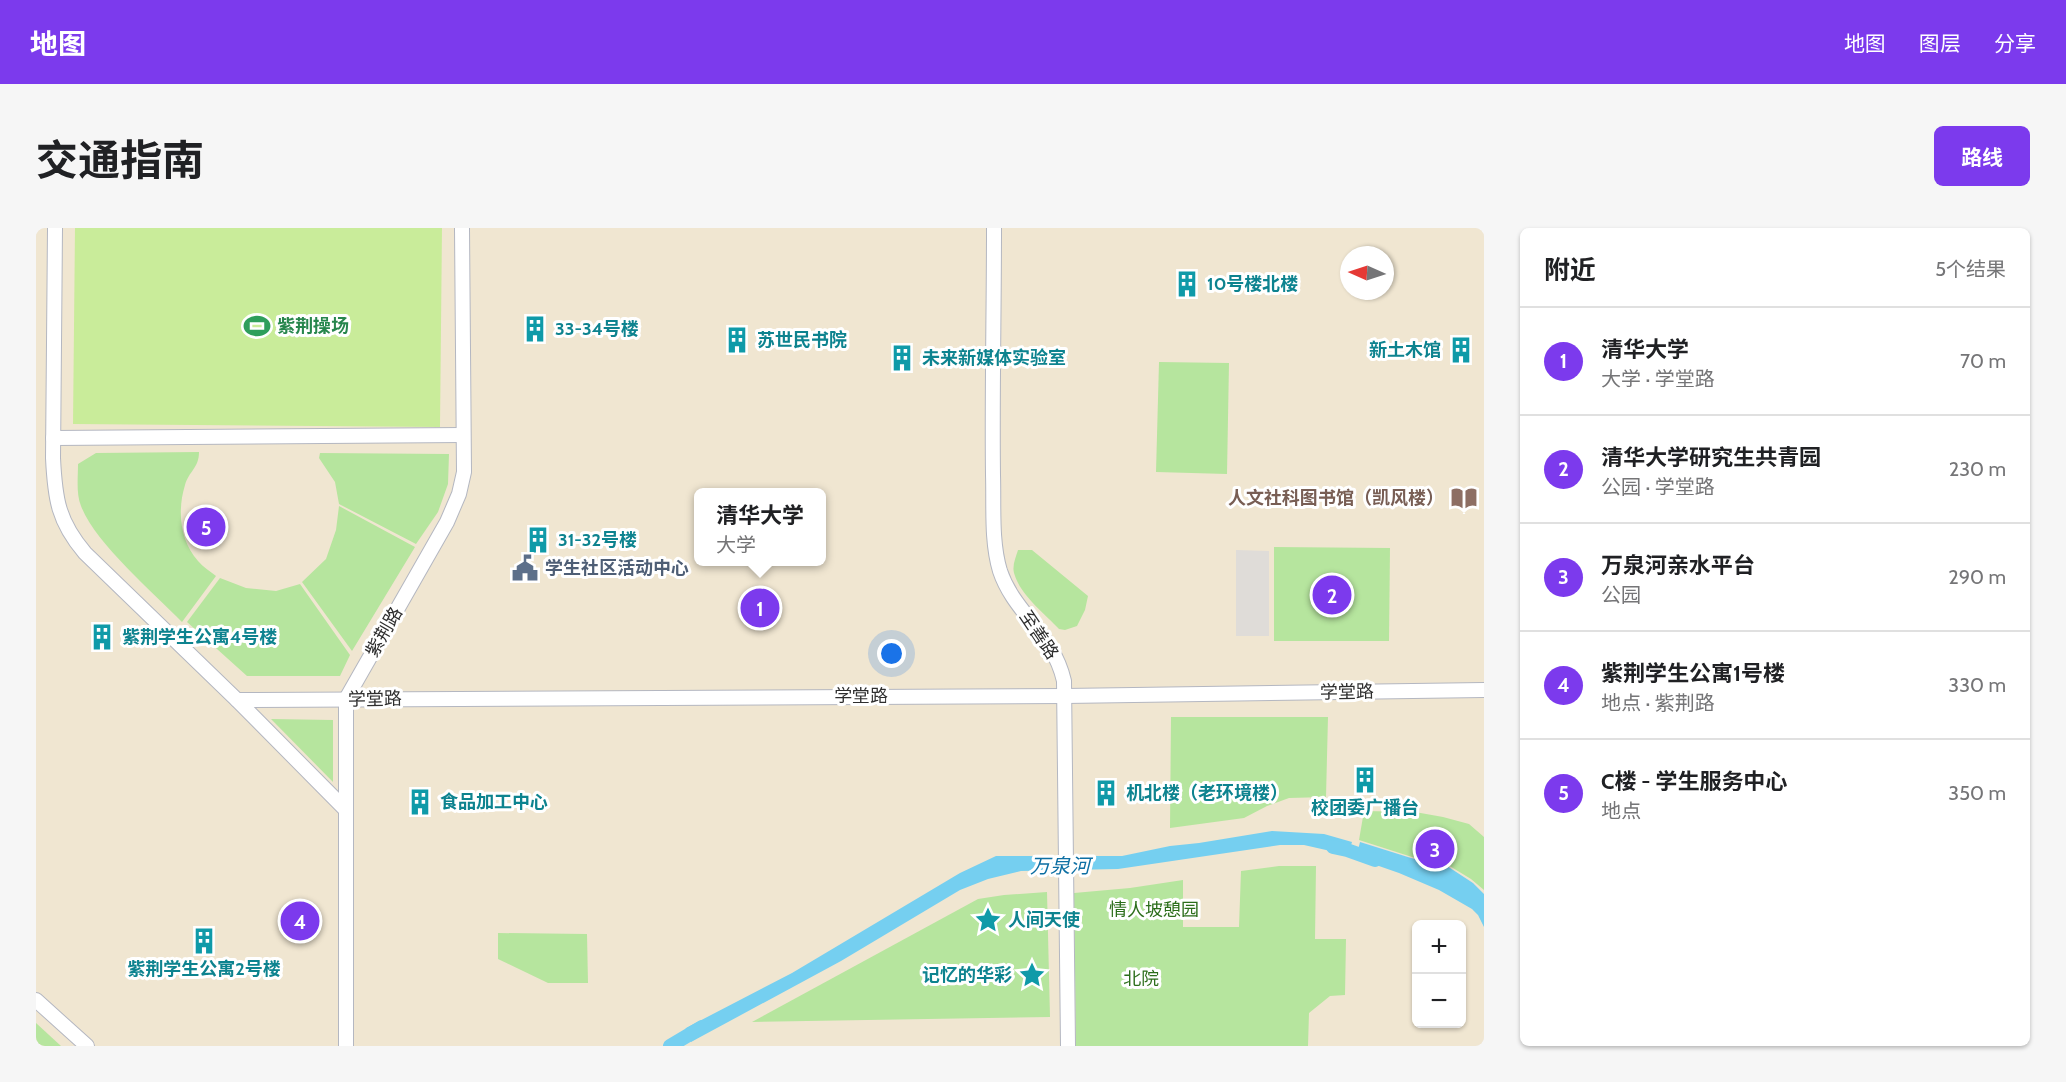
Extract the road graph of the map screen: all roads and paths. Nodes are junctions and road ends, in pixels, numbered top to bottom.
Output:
1 (55, 228) edge
2 (462, 228) edge
3 (994, 228) edge
4 (463, 435) junction
5 (52, 438) junction
6 (1484, 690) edge
7 (1065, 696) junction
8 (237, 699) junction
9 (346, 699) junction
10 (346, 810) junction
11 (36, 1000) edge
12 (87, 1046) edge
13 (346, 1046) edge
14 (1068, 1046) edge

1 - 5 street
2 - 4 street, 紫荆路
3 - 7 street, 至善路
4 - 5 street
4 - 9 street, 紫荆路
5 - 8 street
6 - 7 street, 学堂路
7 - 9 street, 学堂路
7 - 14 street, 至善路
8 - 9 street, 学堂路
8 - 10 street
9 - 10 street, 紫荆路
10 - 13 street, 紫荆路
11 - 12 street

